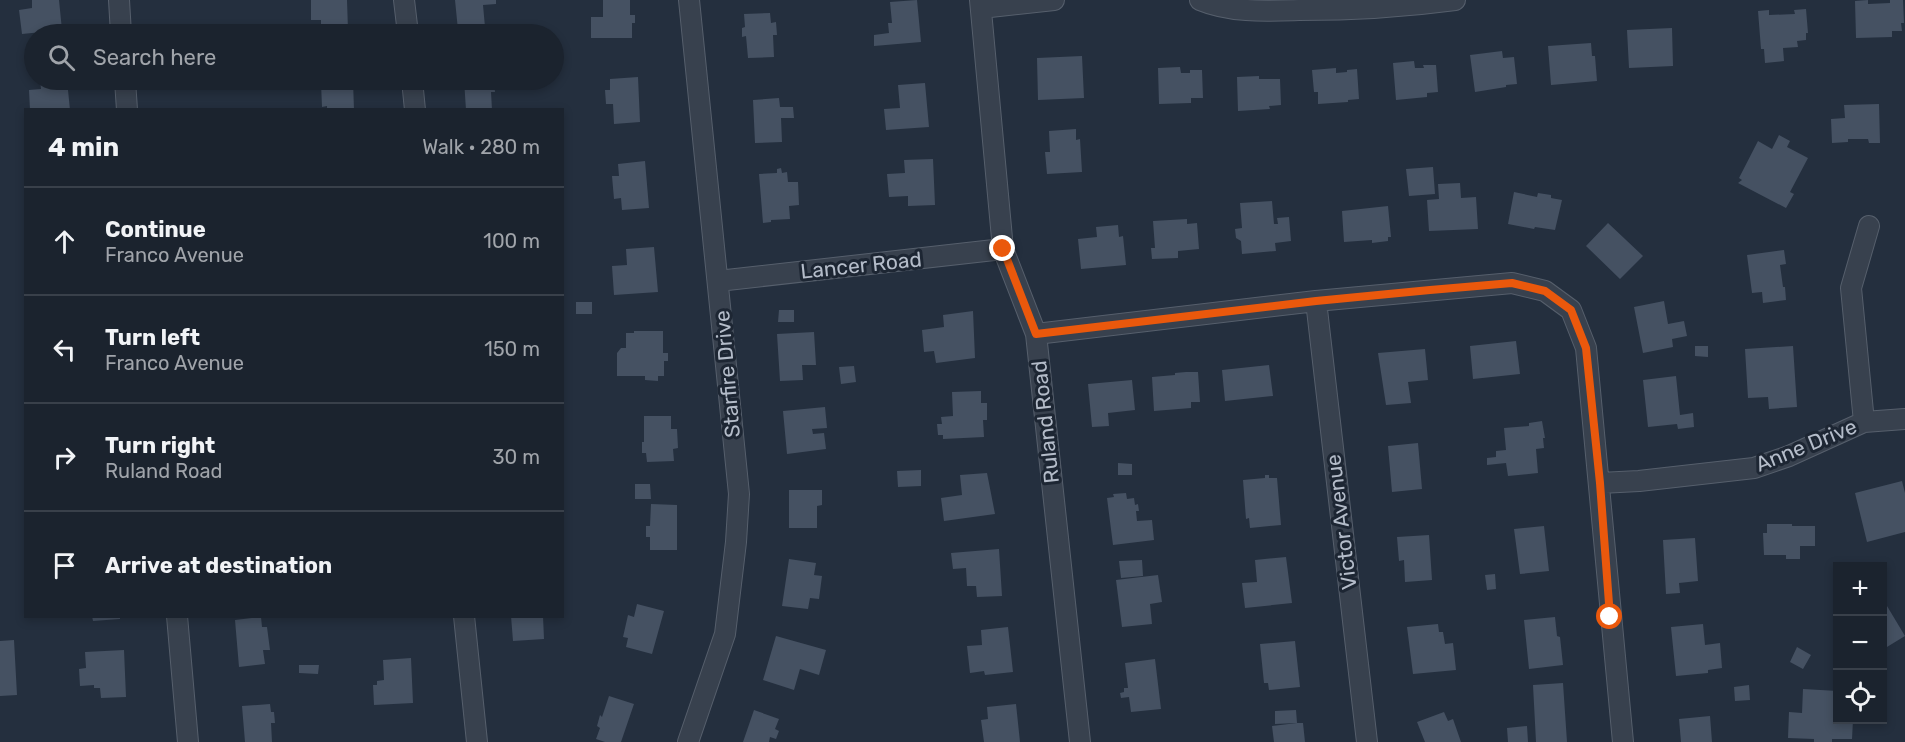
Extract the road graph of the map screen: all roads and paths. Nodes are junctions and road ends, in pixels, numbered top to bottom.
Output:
1 (119, 0) edge
2 (405, 0) edge
3 (689, 0) edge
4 (1054, 0) edge
5 (1200, 0) edge
6 (1455, 0) edge
7 (981, 4) edge
8 (1265, 5) edge
9 (120, 24) edge
10 (407, 24) edge
11 (126, 90) edge
12 (413, 90) edge
13 (127, 108) edge
14 (415, 108) edge
15 (1869, 226) dead end
16 (1003, 249) junction
17 (718, 281) junction
18 (1316, 301) junction
19 (1036, 334) junction
20 (1905, 419) edge
21 (1864, 422) junction
22 (1600, 483) junction
23 (177, 618) edge
24 (464, 618) edge
25 (188, 742) edge
26 (477, 742) edge
27 (688, 742) edge
28 (1080, 742) edge
29 (1367, 742) edge
30 (1623, 742) edge

1 - 9 street
2 - 10 street
3 - 17 street, Starfire Drive
4 - 7 street
5 - 8 street
6 - 8 street
7 - 16 street, Ruland Road
11 - 13 street
12 - 14 street
15 - 21 street
16 - 17 street, Lancer Road
16 - 19 street, Ruland Road
17 - 27 street, Starfire Drive
18 - 19 street
18 - 22 street
18 - 29 street, Victor Avenue
19 - 28 street, Ruland Road
20 - 21 street, Anne Drive
21 - 22 street, Anne Drive
22 - 30 street
23 - 25 street
24 - 26 street

